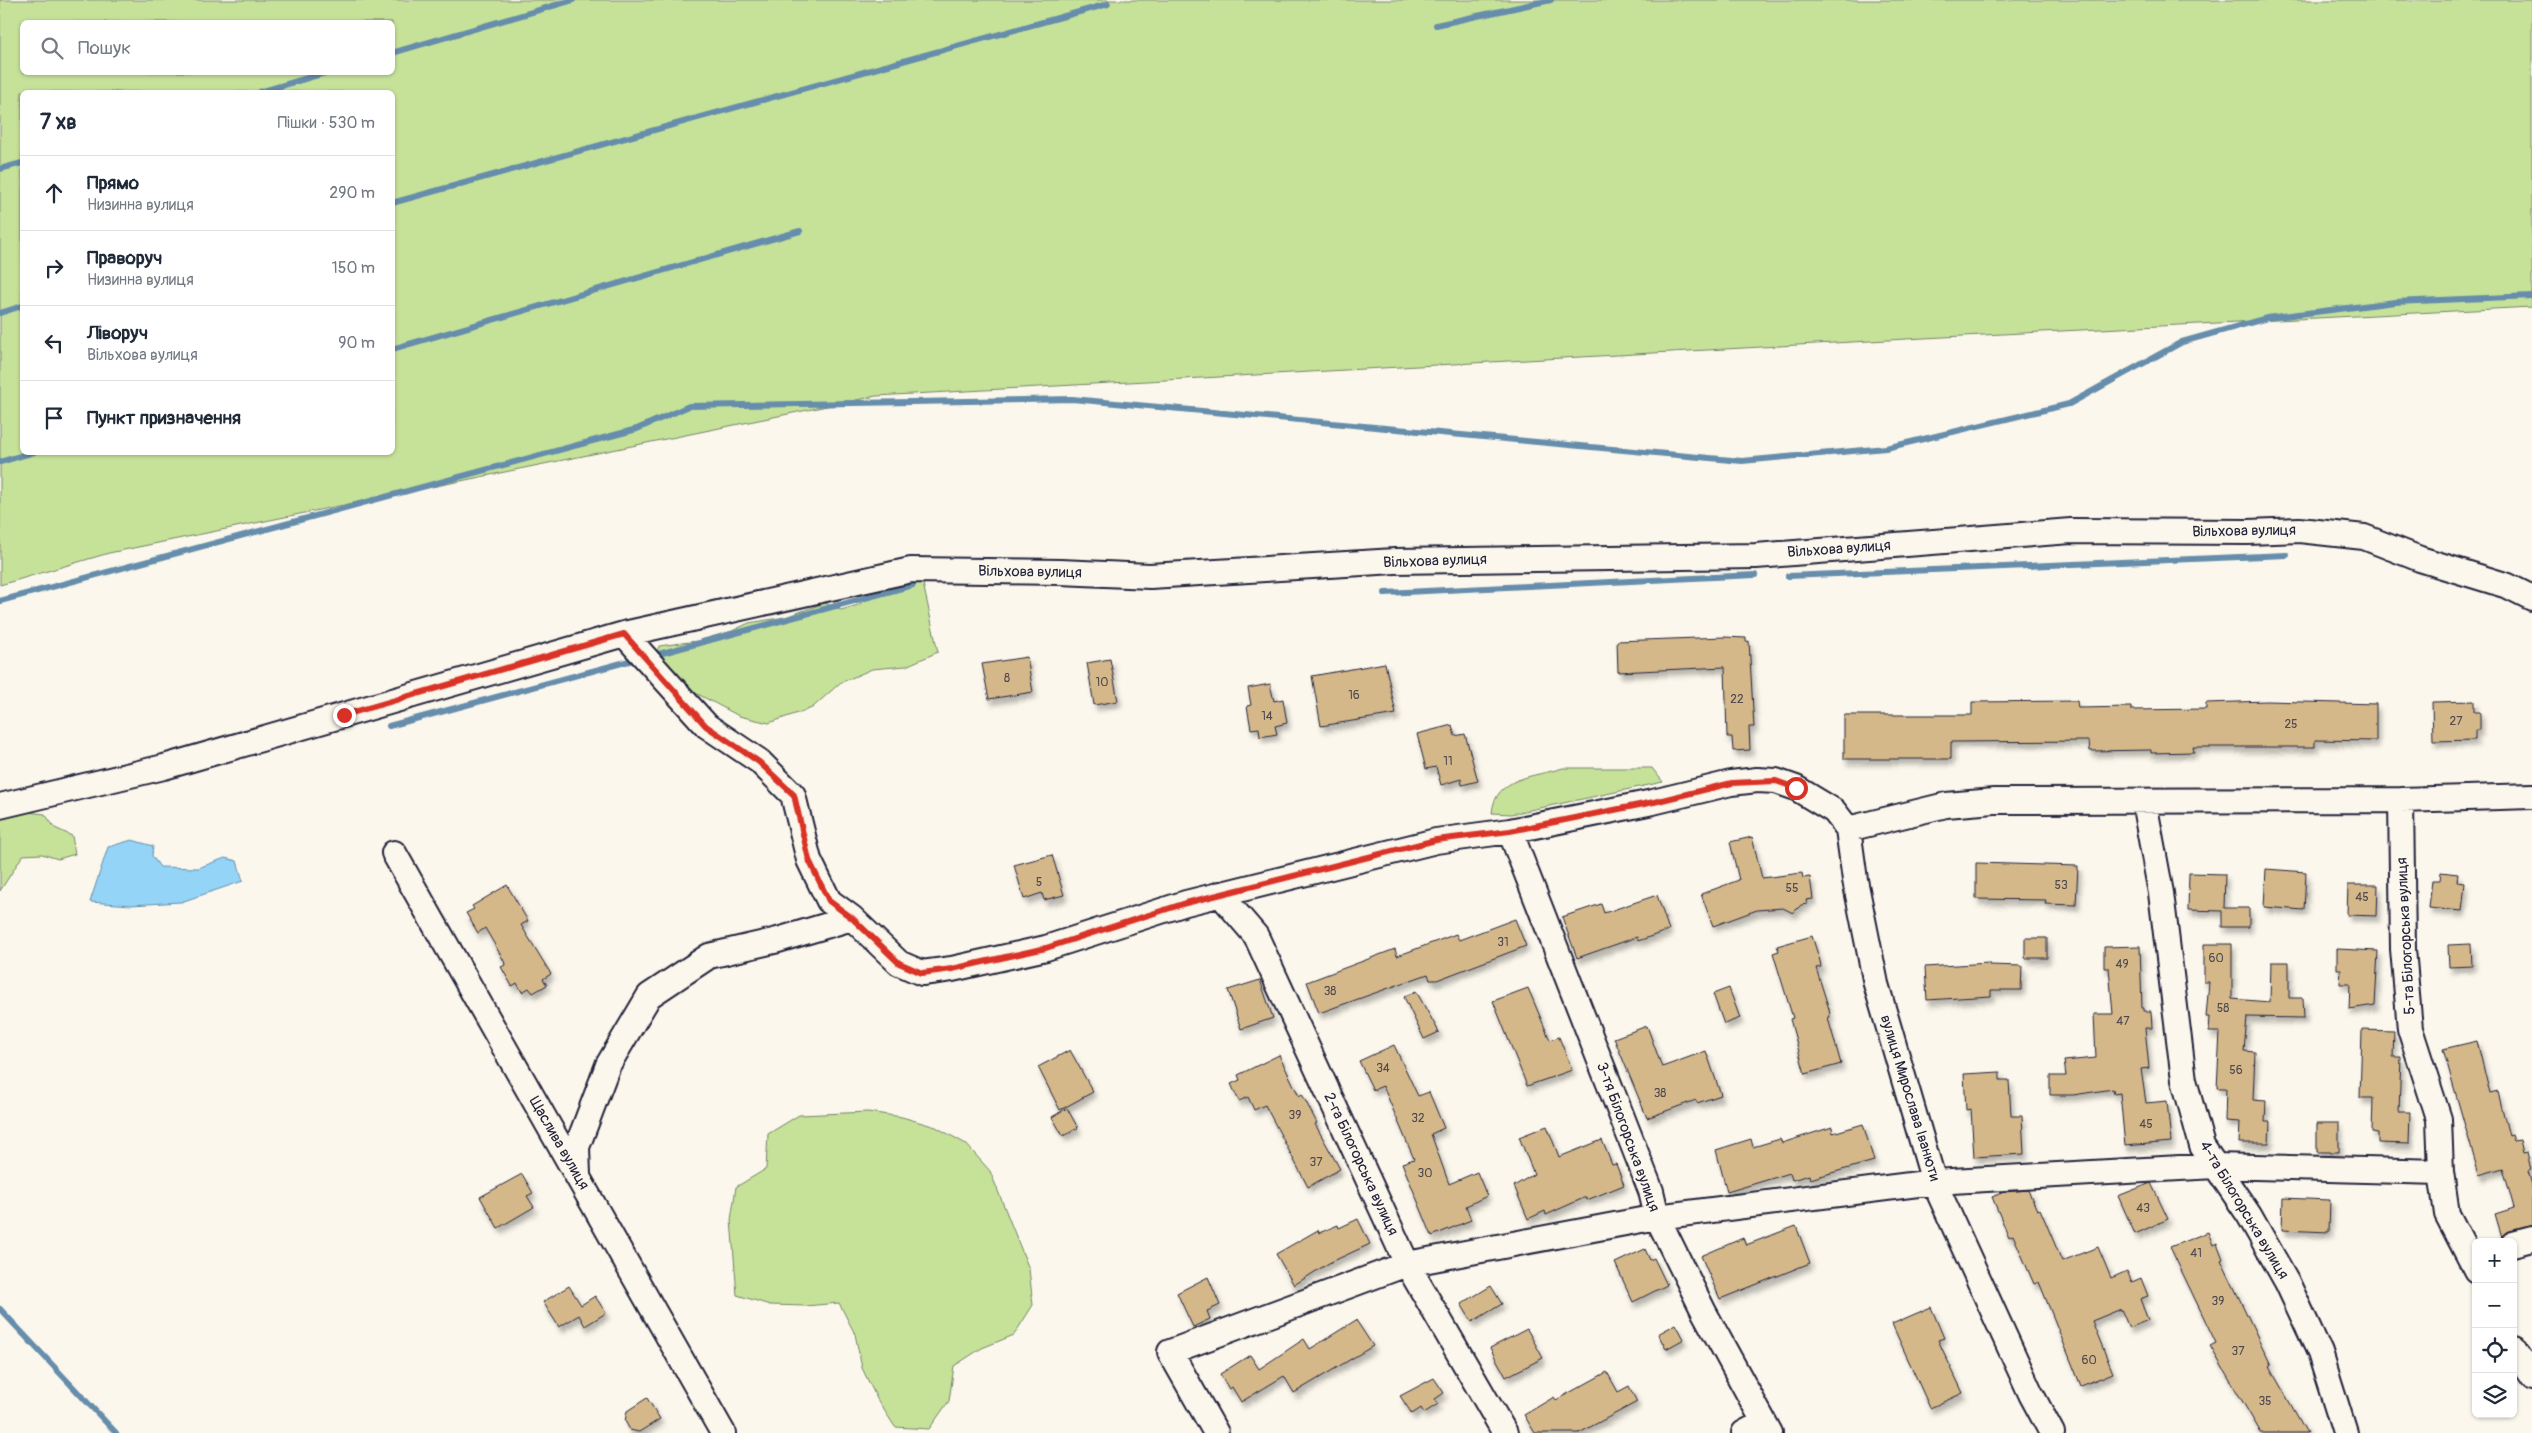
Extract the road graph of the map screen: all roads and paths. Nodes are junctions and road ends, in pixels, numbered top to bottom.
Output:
1 (2532, 598) edge
2 (624, 634) junction
3 (2532, 796) edge
4 (2401, 800) junction
5 (2144, 802) junction
6 (0, 806) edge
7 (1848, 829) junction
8 (1510, 831) junction
9 (394, 853) dead end
10 (1220, 894) junction
11 (852, 918) junction
12 (2215, 1166) junction
13 (2441, 1172) junction
14 (578, 1177) junction
15 (1934, 1182) junction
16 (1657, 1217) junction
17 (2532, 1239) edge
18 (2517, 1243) edge
19 (2472, 1257) edge
20 (1407, 1264) junction
21 (2517, 1354) edge
22 (2532, 1376) edge
23 (1760, 1429) edge
24 (722, 1433) edge
25 (1216, 1433) edge
26 (1505, 1433) edge
27 (2052, 1433) edge
28 (2345, 1433) edge

1 - 2 street, Вільхова вулиця
2 - 6 street, Вільхова вулиця
2 - 11 street
3 - 4 street
4 - 5 street
4 - 13 street, 5-та Білогорська вулиця
5 - 7 street
5 - 12 street, 4-та Білогорська вулиця
7 - 8 street
7 - 15 street, вулиця Мирослава Іванюти
8 - 10 street
8 - 16 street, 3-тя Білогорська вулиця
9 - 14 street, Щаслива вулиця
10 - 11 street
10 - 20 street, 2-га Білогорська вулиця
11 - 14 street
12 - 13 street
12 - 15 street
12 - 28 street, 4-та Білогорська вулиця
13 - 19 street, 5-та Білогорська вулиця
14 - 24 street, Щаслива вулиця
15 - 16 street
15 - 27 street, вулиця Мирослава Іванюти
16 - 20 street
16 - 23 street, 3-тя Білогорська вулиця
17 - 18 street
20 - 25 street
20 - 26 street, 2-га Білогорська вулиця
21 - 22 street

